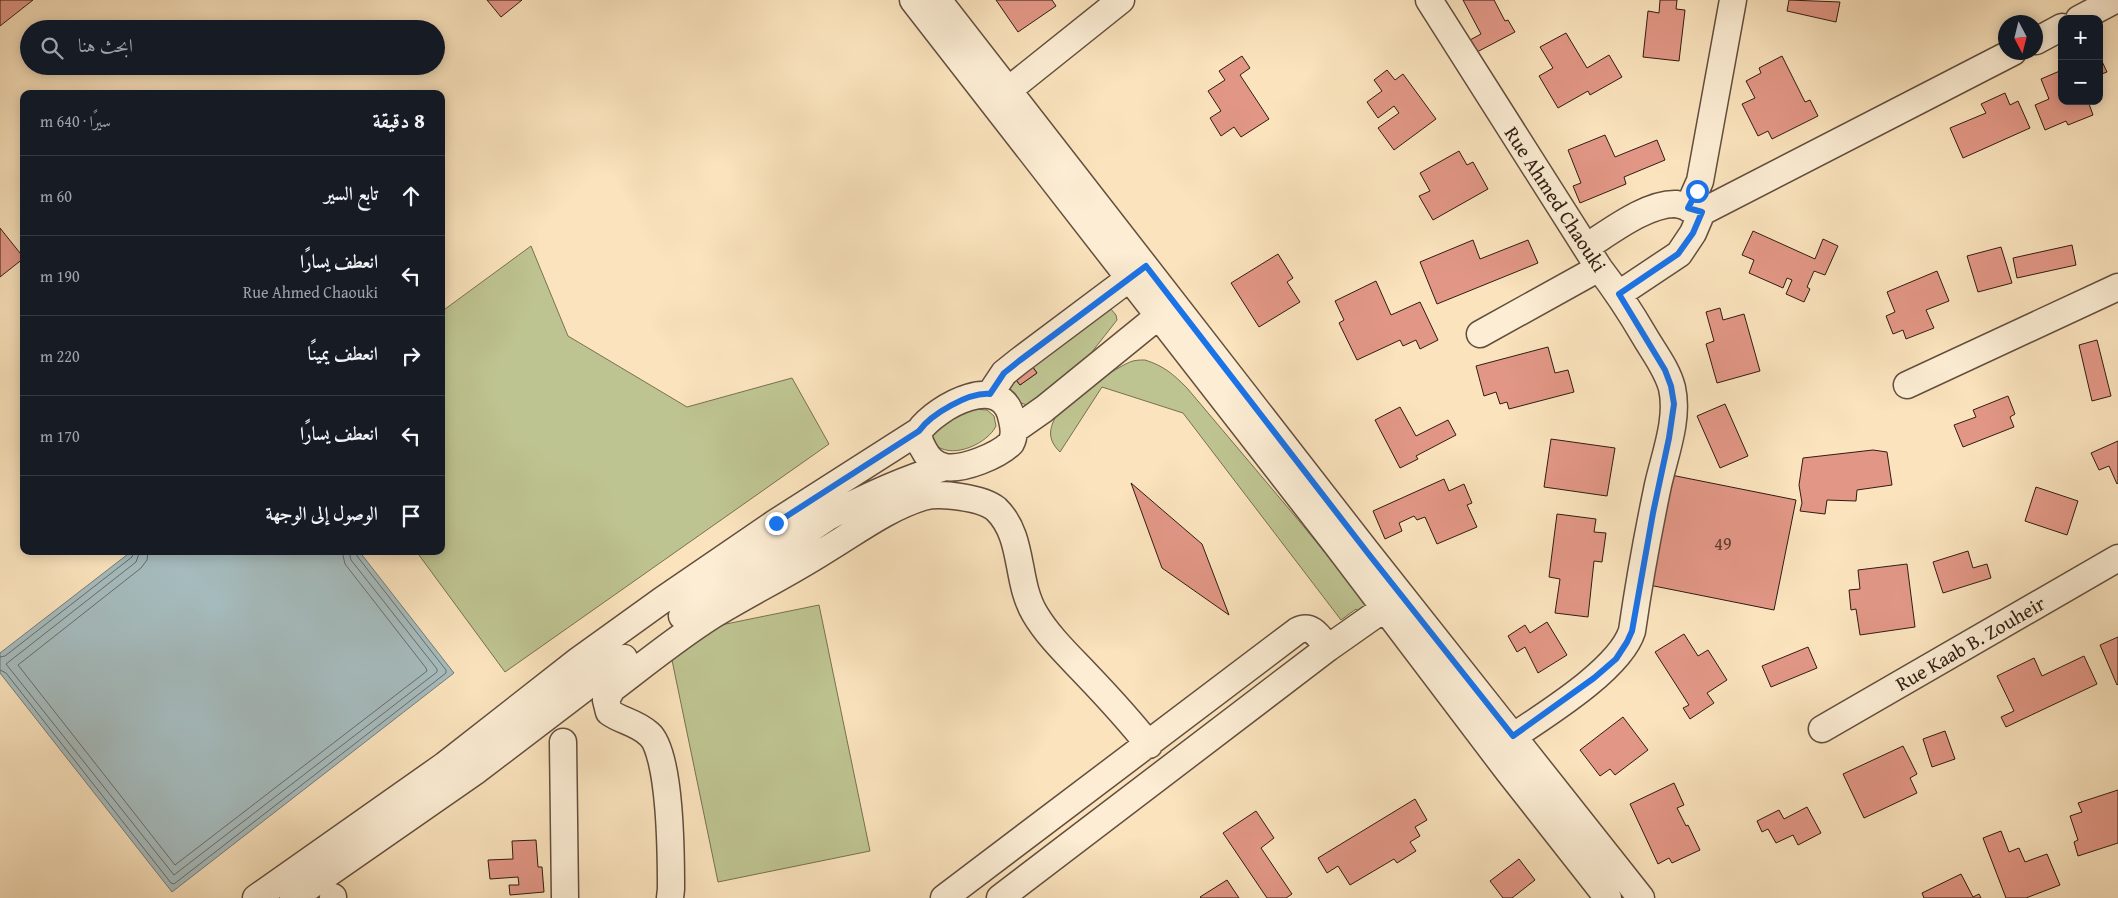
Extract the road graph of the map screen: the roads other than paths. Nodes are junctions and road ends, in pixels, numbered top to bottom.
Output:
1 (913, 0) edge
2 (938, 0) edge
3 (1121, 0) edge
4 (1429, 0) edge
5 (1733, 0) edge
6 (2115, 0) edge
7 (2086, 15) edge
8 (2058, 29) edge
9 (2043, 37) edge
10 (1998, 59) edge
11 (1001, 96) junction
12 (1695, 210) junction
13 (1592, 257) junction
14 (1138, 272) junction
15 (2118, 287) edge
16 (1619, 294) junction
17 (1167, 310) junction
18 (1480, 334) dead end
19 (1907, 385) dead end
20 (990, 394) junction
21 (1014, 430) junction
22 (919, 431) junction
23 (945, 467) junction
24 (2118, 558) edge
25 (1393, 602) junction
26 (1328, 648) junction
27 (1822, 729) dead end
28 (562, 742) dead end
29 (1503, 744) junction
30 (1149, 745) junction
31 (256, 898) edge
32 (293, 898) edge
33 (565, 898) edge
34 (670, 898) edge
35 (944, 898) edge
36 (1000, 898) edge
37 (1608, 898) edge
38 (1641, 898) edge

1 - 11 street
2 - 11 street
3 - 11 street
4 - 13 street, Rue Ahmed Chaouki
5 - 12 street
6 - 7 street
8 - 9 street
10 - 12 street
11 - 14 street
12 - 13 street
12 - 16 street
13 - 16 street, Rue Ahmed Chaouki
13 - 18 street
14 - 17 street
14 - 20 street
15 - 19 street
16 - 29 street, Rue Ahmed Chaouki
17 - 21 street
17 - 25 street
20 - 21 street
20 - 22 street
21 - 23 street
22 - 23 street
22 - 31 street
23 - 32 street
24 - 27 street, Rue Kaab B. Zouheir
25 - 26 street
25 - 29 street
26 - 30 street
26 - 36 street
28 - 33 street
29 - 37 street
29 - 38 street
30 - 34 street
30 - 35 street

